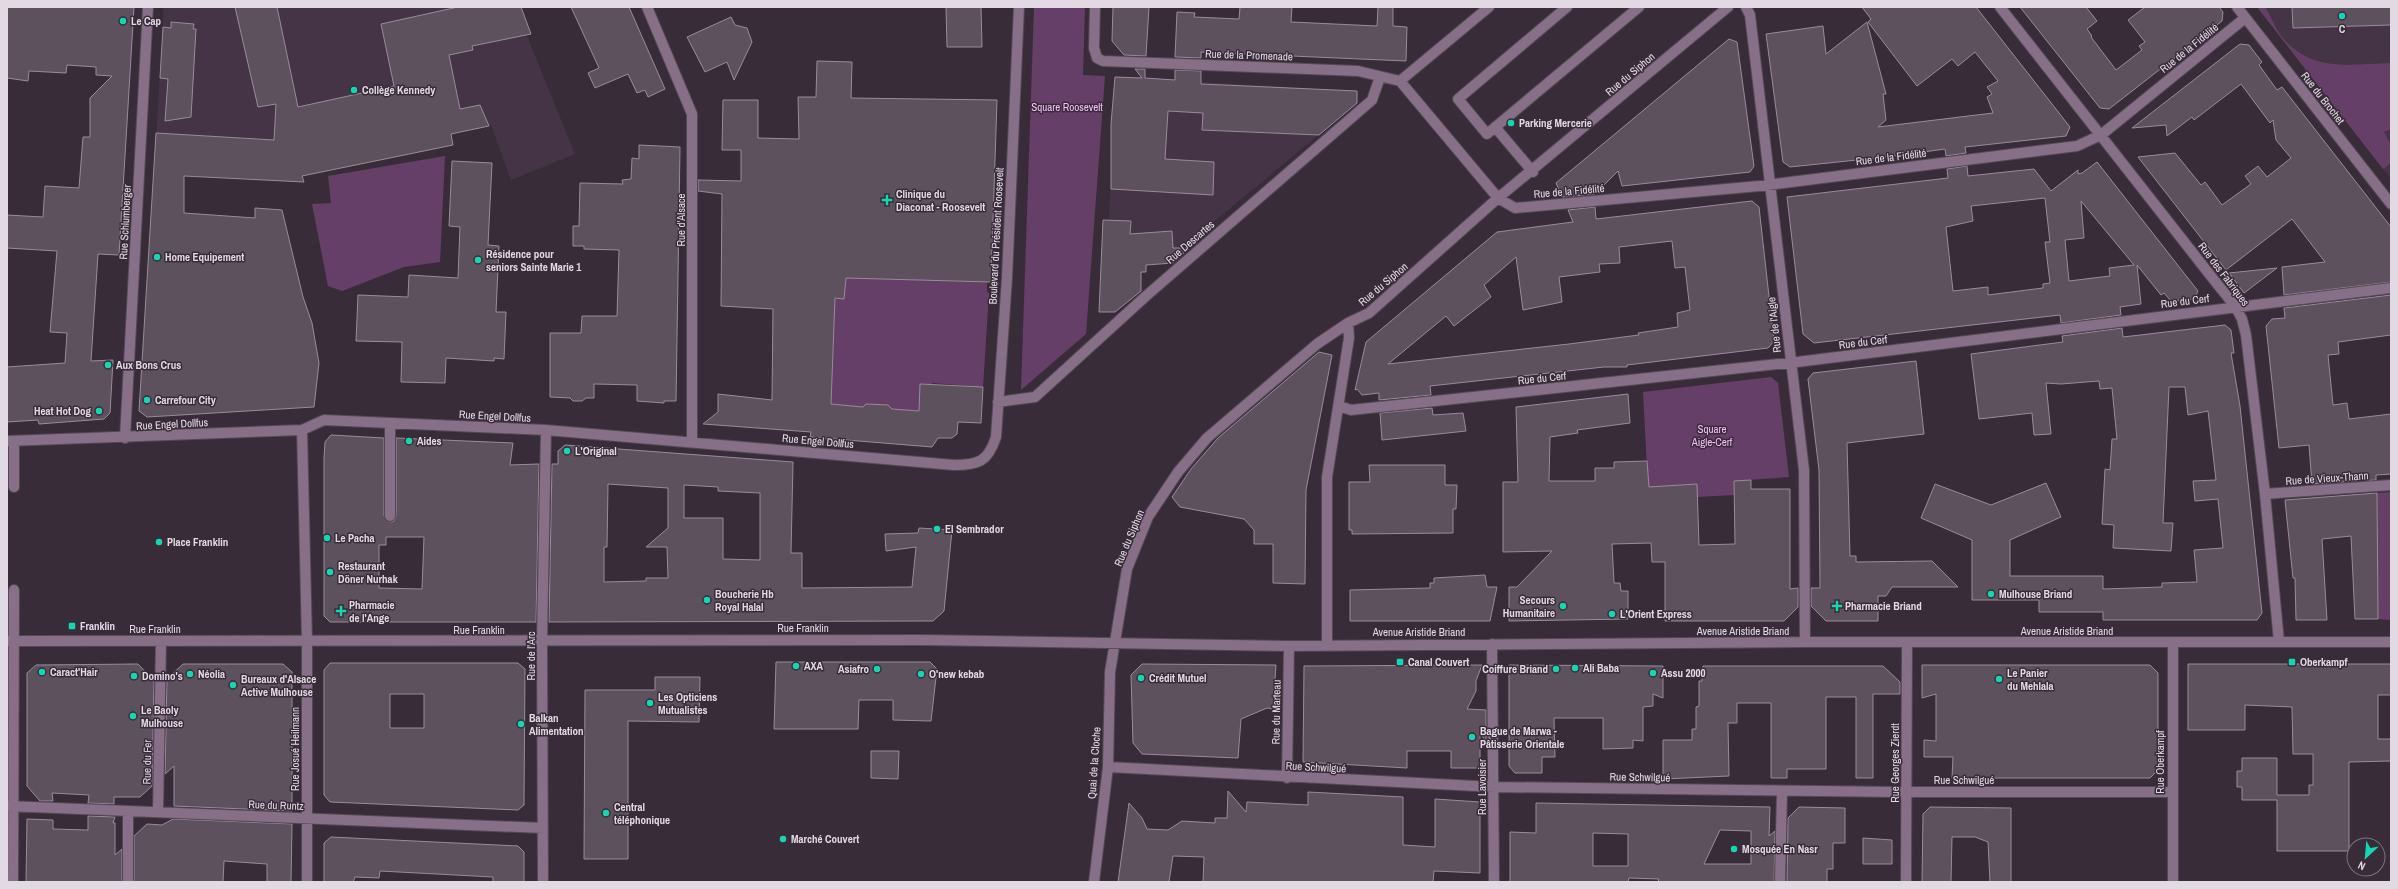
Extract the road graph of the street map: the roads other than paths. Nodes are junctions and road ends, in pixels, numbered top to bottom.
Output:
1 (148, 7) edge
2 (647, 7) edge
3 (1019, 7) edge
4 (1095, 7) edge
5 (1489, 7) edge
6 (1567, 7) edge
7 (1639, 7) edge
8 (1728, 7) edge
9 (1746, 7) edge
10 (2000, 7) edge
11 (2237, 7) edge
12 (2245, 18) junction
13 (1380, 77) junction
14 (1400, 81) junction
15 (1495, 127) junction
16 (2101, 136) junction
17 (1533, 172) junction
18 (1772, 184) junction
19 (1498, 198) junction
20 (2391, 204) edge
21 (2391, 288) edge
22 (2235, 306) junction
23 (1348, 323) junction
24 (1790, 363) junction
25 (998, 402) junction
26 (1339, 406) junction
27 (390, 422) junction
28 (302, 430) junction
29 (546, 430) junction
30 (125, 438) junction
31 (10, 441) edge
32 (692, 442) junction
33 (982, 461) joint
34 (2391, 486) edge
35 (14, 487) dead end
36 (2265, 494) junction
37 (390, 516) dead end
38 (14, 590) dead end
39 (306, 640) junction
40 (10, 641) edge
41 (162, 641) junction
42 (542, 641) junction
43 (985, 642) joint
44 (1805, 642) junction
45 (2173, 642) junction
46 (2279, 642) junction
47 (2391, 642) edge
48 (1492, 644) junction
49 (1907, 644) junction
50 (1115, 645) junction
51 (1327, 645) junction
52 (1289, 646) junction
53 (1108, 767) junction
54 (1287, 778) junction
55 (1495, 787) junction
56 (1782, 791) junction
57 (1907, 792) junction
58 (2172, 792) junction
59 (11, 806) edge
60 (128, 812) junction
61 (158, 812) junction
62 (307, 818) junction
63 (543, 828) junction
64 (13, 882) edge
65 (128, 882) edge
66 (307, 882) edge
67 (544, 882) edge
68 (1094, 882) edge
69 (1494, 882) edge
70 (1780, 882) edge
71 (1906, 882) edge
72 (2173, 882) edge

1 - 30 street, Rue Schlumberger
2 - 32 street, Rue d'Alsace
3 - 25 street, Boulevard du Président Roosevelt
4 - 13 street, Rue de la Promenade
5 - 14 street
6 - 15 street
7 - 15 street
8 - 17 street, Rue du Siphon
9 - 18 street, Rue de l'Aigle
10 - 16 street, Rue des Fabriques
11 - 12 street, Rue du Brochet
12 - 16 street, Rue de la Fidélité
12 - 20 street, Rue du Brochet
13 - 14 street, Rue de la Promenade
13 - 25 street, Rue Descartes
14 - 19 street
15 - 17 street
16 - 18 street, Rue de la Fidélité
16 - 22 street, Rue des Fabriques
17 - 19 street, Rue du Siphon
18 - 19 street, Rue de la Fidélité
18 - 24 street, Rue de l'Aigle
19 - 23 street, Rue du Siphon
21 - 22 street, Rue du Cerf
22 - 24 street, Rue du Cerf
22 - 36 street, Rue des Fabriques
23 - 26 street
23 - 50 street, Rue du Siphon
24 - 26 street, Rue du Cerf
24 - 44 street, Rue de l'Aigle
25 - 33 street, Boulevard du Président Roosevelt
26 - 51 street
27 - 28 street, Rue Engel Dollfus
27 - 29 street, Rue Engel Dollfus
27 - 37 street
28 - 30 street, Rue Engel Dollfus
28 - 39 street
29 - 32 street, Rue Engel Dollfus
29 - 42 street, Rue de l'Arc
30 - 31 street, Rue Engel Dollfus
31 - 35 street
32 - 33 street, Rue Engel Dollfus
34 - 36 street, Rue de Vieux-Thann
36 - 46 street, Rue des Fabriques
38 - 40 street
39 - 41 street, Rue Franklin
39 - 42 street, Rue Franklin
39 - 62 street, Rue Josué Heilmann
40 - 41 street, Rue Franklin
40 - 59 street
41 - 61 street, Rue du Fer
42 - 43 street, Rue Franklin
42 - 63 street, Rue de l'Arc
43 - 50 street, Avenue Aristide Briand
44 - 48 street, Avenue Aristide Briand
44 - 49 street, Avenue Aristide Briand
45 - 46 street, Avenue Aristide Briand
45 - 49 street, Avenue Aristide Briand
45 - 58 street, Rue Oberkampf
46 - 47 street, Avenue Aristide Briand
48 - 51 street, Avenue Aristide Briand
48 - 55 street, Rue Lavoisier
49 - 57 street, Rue Georges Zierdt
50 - 52 street, Avenue Aristide Briand
50 - 53 street, Quai de la Cloche
51 - 52 street, Avenue Aristide Briand
52 - 54 street, Rue du Marteau
53 - 54 street, Rue Schwilgué
53 - 68 street, Quai de la Cloche
54 - 55 street, Rue Schwilgué
55 - 56 street, Rue Schwilgué
55 - 69 street, Rue Lavoisier
56 - 57 street, Rue Schwilgué
56 - 70 street
57 - 58 street, Rue Schwilgué
57 - 71 street, Rue Georges Zierdt
58 - 72 street, Rue Oberkampf
59 - 60 street, Rue du Runtz
59 - 64 street
60 - 61 street, Rue du Runtz
60 - 65 street
61 - 62 street, Rue du Runtz
62 - 63 street, Rue du Runtz
62 - 66 street, Rue Josué Heilmann
63 - 67 street, Rue de l'Arc

